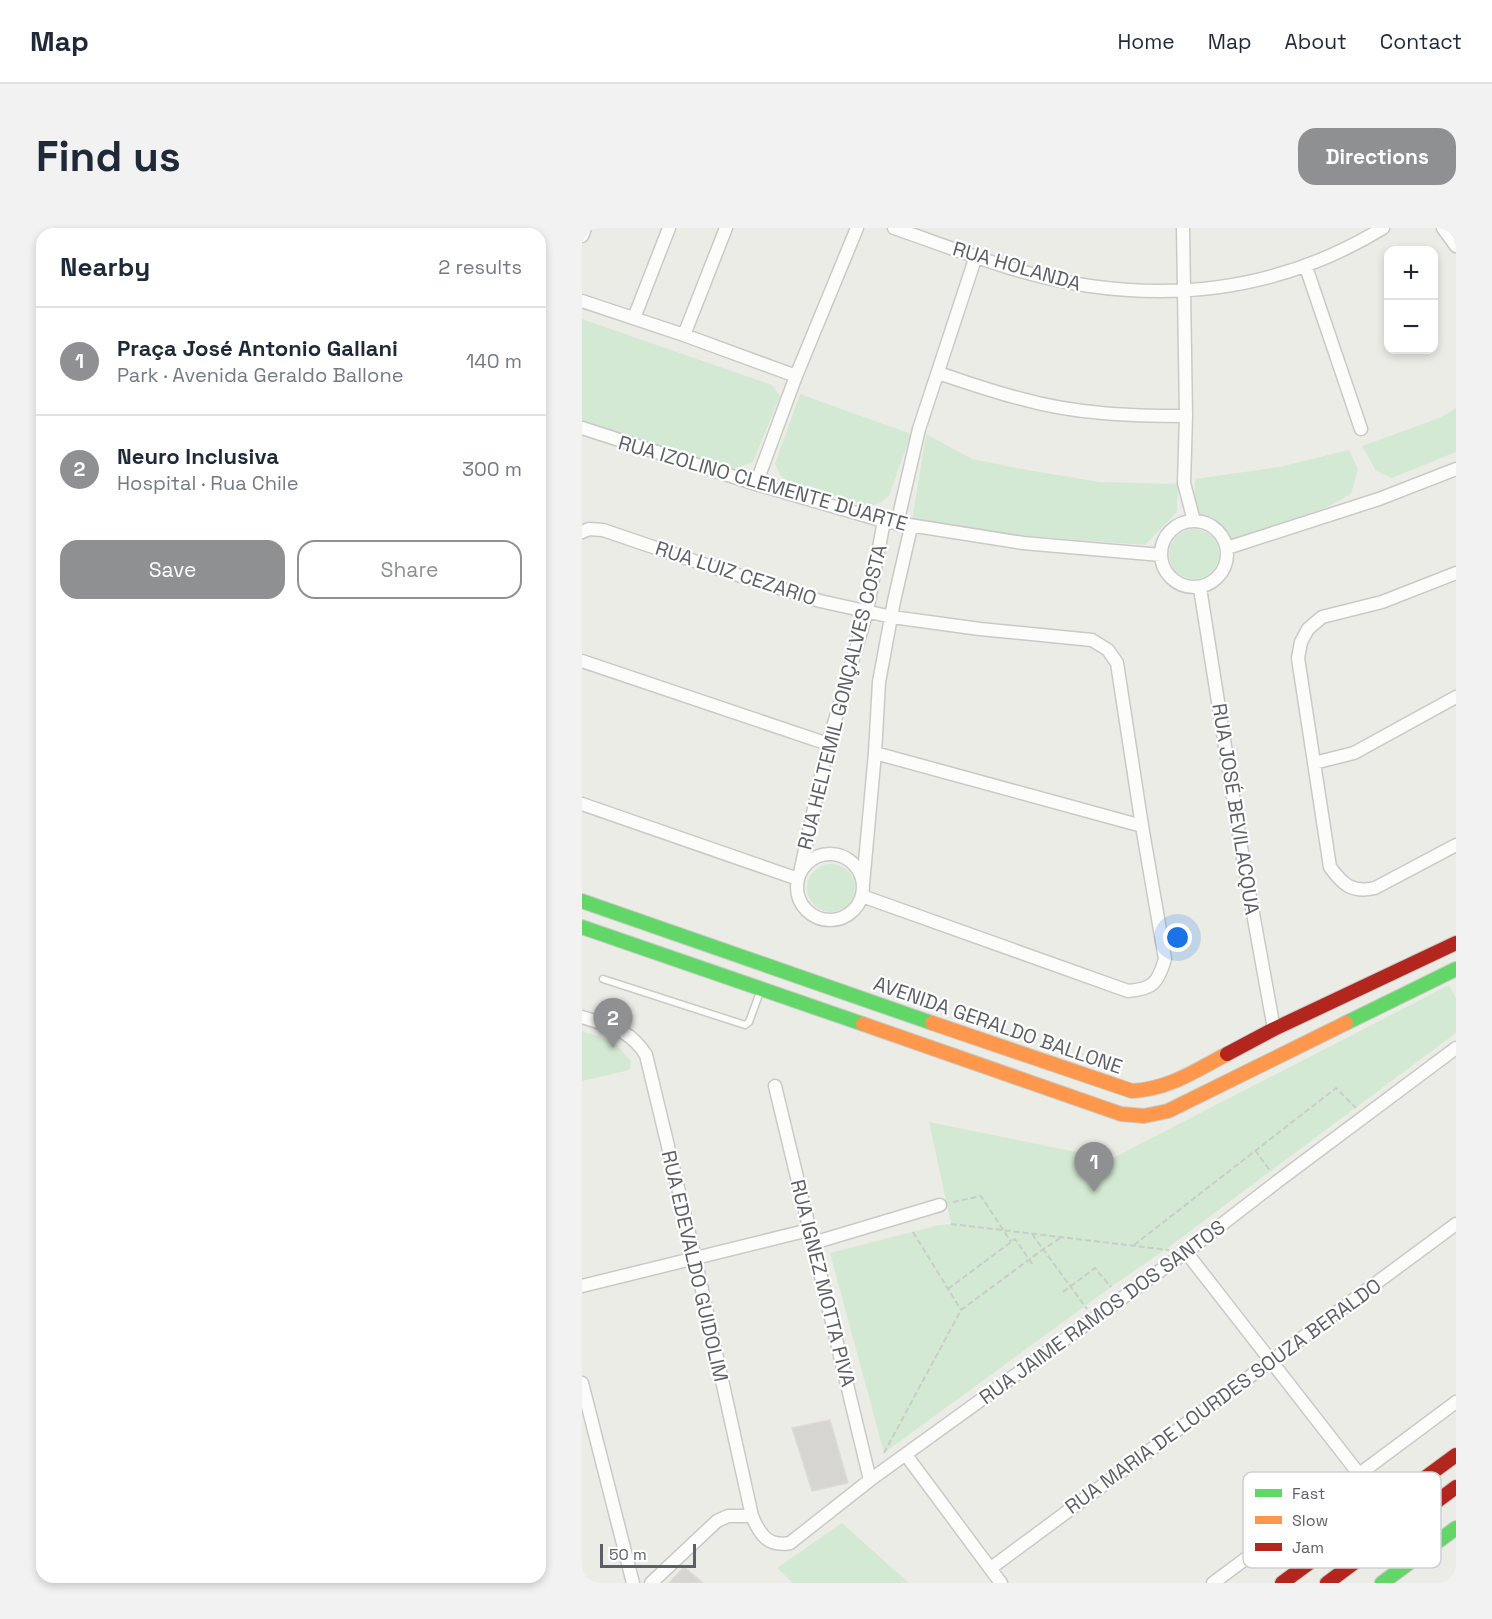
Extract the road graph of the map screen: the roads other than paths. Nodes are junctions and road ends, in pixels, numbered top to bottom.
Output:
1 (585, 228) edge
2 (669, 228) edge
3 (726, 228) edge
4 (857, 228) edge
5 (894, 228) edge
6 (1183, 228) edge
7 (1383, 228) edge
8 (1443, 228) edge
9 (582, 236) edge
10 (1456, 246) edge
11 (976, 256) junction
12 (1306, 267) junction
13 (1184, 290) junction
14 (582, 301) edge
15 (634, 318) junction
16 (684, 335) junction
17 (938, 373) junction
18 (796, 376) junction
19 (1186, 416) junction
20 (582, 428) edge
21 (1361, 429) dead end
22 (1456, 469) edge
23 (756, 484) junction
24 (884, 521) junction
25 (1194, 521) junction
26 (897, 524) junction
27 (911, 526) junction
28 (582, 532) edge
29 (1227, 548) junction
30 (1161, 555) junction
31 (1456, 573) edge
32 (1200, 588) junction
33 (867, 611) junction
34 (891, 617) junction
35 (582, 661) edge
36 (1456, 697) edge
37 (828, 744) junction
38 (875, 753) junction
39 (1314, 763) junction
40 (582, 804) edge
41 (1142, 826) junction
42 (1456, 845) edge
43 (799, 876) junction
44 (862, 890) junction
45 (582, 901) edge
46 (582, 927) edge
47 (1456, 943) edge
48 (1456, 969) edge
49 (603, 979) dead end
50 (761, 989) junction
51 (582, 1017) edge
52 (1274, 1029) junction
53 (1456, 1048) edge
54 (774, 1086) dead end
55 (940, 1205) road end
56 (1456, 1224) edge
57 (810, 1230) junction
58 (813, 1243) junction
59 (1186, 1252) junction
60 (694, 1258) junction
61 (582, 1286) edge
62 (1271, 1361) junction
63 (582, 1383) edge
64 (1456, 1402) edge
65 (906, 1455) junction
66 (1456, 1455) edge
67 (1357, 1472) edge
68 (1362, 1472) edge
69 (1433, 1472) edge
70 (870, 1480) junction
71 (1456, 1486) edge
72 (746, 1492) joint
73 (1441, 1497) edge
74 (752, 1516) junction
75 (1456, 1528) edge
76 (1441, 1539) edge
77 (1243, 1561) edge
78 (990, 1568) junction
79 (1302, 1568) edge
80 (1347, 1568) edge
81 (1402, 1568) edge
82 (633, 1583) edge
83 (651, 1583) edge
84 (1001, 1583) edge
85 (1213, 1583) edge
86 (1282, 1583) edge
87 (1327, 1583) edge
88 (1382, 1583) edge

1 - 9 street
2 - 15 street
3 - 16 street
4 - 18 street
5 - 11 street, RUA HOLANDA
6 - 13 street
7 - 12 street, RUA HOLANDA
8 - 10 street
11 - 13 street, RUA HOLANDA
11 - 17 street
12 - 13 street, RUA HOLANDA
12 - 21 street
13 - 19 street
14 - 15 street
15 - 16 street
16 - 18 street
17 - 19 street
17 - 26 street
18 - 23 street
19 - 25 street
20 - 23 street, RUA IZOLINO CLEMENTE DUARTE
22 - 29 street
23 - 24 street, RUA IZOLINO CLEMENTE DUARTE
24 - 26 street, RUA IZOLINO CLEMENTE DUARTE
24 - 33 street, RUA HELTEMIL GONÇALVES COSTA
25 - 29 street
25 - 30 street
26 - 27 street, RUA IZOLINO CLEMENTE DUARTE
27 - 30 street, RUA IZOLINO CLEMENTE DUARTE
27 - 34 street, RUA HELTEMIL GONÇALVES COSTA
28 - 33 street, RUA LUIZ CEZARIO
29 - 32 street
30 - 32 street
31 - 39 street
32 - 52 street, RUA JOSÉ BEVILACQUA
33 - 34 street, RUA LUIZ CEZARIO
33 - 37 street, RUA HELTEMIL GONÇALVES COSTA
34 - 38 street, RUA HELTEMIL GONÇALVES COSTA
34 - 41 street, RUA LUIZ CEZARIO
35 - 37 street
36 - 39 street
37 - 43 street, RUA HELTEMIL GONÇALVES COSTA
38 - 41 street
38 - 44 street, RUA HELTEMIL GONÇALVES COSTA
39 - 42 street
40 - 43 street
41 - 44 street, RUA LUIZ CEZARIO
43 - 44 street
43 - 44 street
45 - 52 street, AVENIDA GERALDO BALLONE
46 - 50 street
47 - 52 street, AVENIDA GERALDO BALLONE
48 - 50 street
49 - 50 lane
51 - 60 street, RUA EDEVALDO GUIDOLIM
53 - 59 street, RUA JAIME RAMOS DOS SANTOS
54 - 57 street, RUA IGNEZ MOTTA PIVA
55 - 58 street
56 - 62 street, RUA MARIA DE LOURDES SOUZA BERALDO
57 - 58 street, RUA IGNEZ MOTTA PIVA
57 - 60 street
58 - 70 street, RUA IGNEZ MOTTA PIVA
59 - 62 street
59 - 65 street, RUA JAIME RAMOS DOS SANTOS
60 - 61 street
60 - 72 street, RUA EDEVALDO GUIDOLIM
62 - 67 street
62 - 78 street, RUA MARIA DE LOURDES SOUZA BERALDO
63 - 82 street
64 - 68 street
65 - 70 street, RUA JAIME RAMOS DOS SANTOS
65 - 78 street
66 - 69 street
70 - 74 street, RUA JAIME RAMOS DOS SANTOS
71 - 73 street
72 - 74 street, RUA JAIME RAMOS DOS SANTOS
74 - 83 street
75 - 76 street
77 - 85 street
78 - 84 street
79 - 86 street
80 - 87 street
81 - 88 street

